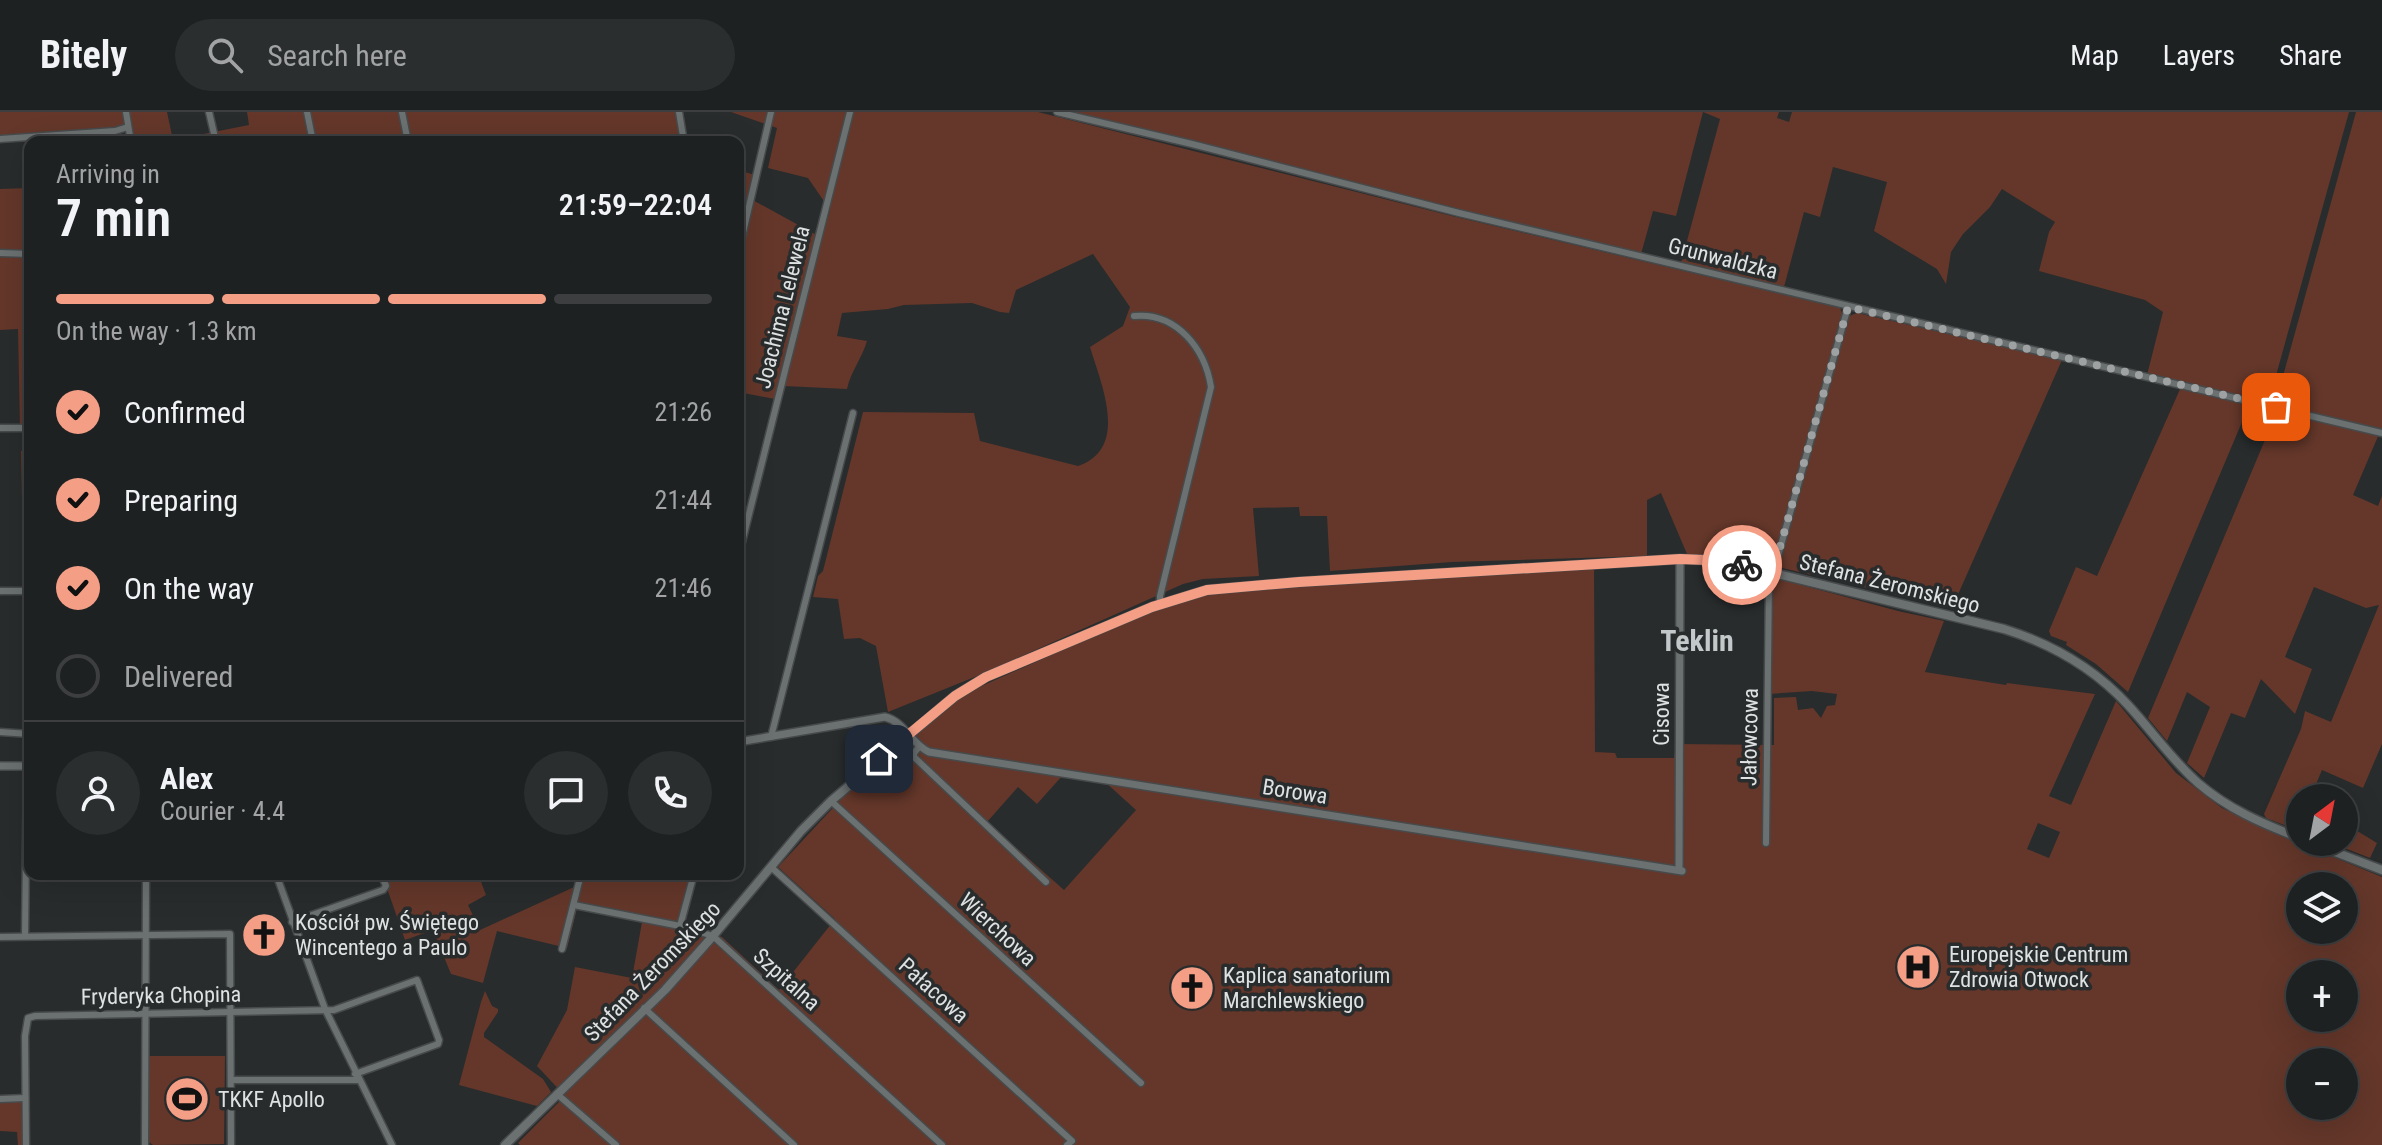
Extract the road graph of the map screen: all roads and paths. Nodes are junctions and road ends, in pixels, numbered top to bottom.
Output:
1 (126, 112) edge
2 (209, 112) edge
3 (307, 112) edge
4 (402, 112) edge
5 (679, 112) edge
6 (771, 112) edge
7 (850, 112) edge
8 (1057, 112) edge
9 (128, 127) junction
10 (43, 136) edge
11 (130, 136) edge
12 (215, 136) edge
13 (312, 136) edge
14 (407, 136) edge
15 (683, 136) edge
16 (24, 137) edge
17 (0, 139) edge
18 (744, 228) edge
19 (0, 253) edge
20 (24, 254) edge
21 (1848, 307) junction
22 (1134, 316) dead end
23 (853, 413) dead end
24 (0, 428) edge
25 (24, 428) edge
26 (2382, 433) edge
27 (744, 534) edge
28 (1680, 559) junction
29 (1771, 572) junction
30 (0, 591) edge
31 (24, 591) edge
32 (1160, 604) junction
33 (0, 732) edge
34 (24, 734) edge
35 (909, 734) junction
36 (771, 737) junction
37 (744, 741) edge
38 (919, 747) junction
39 (0, 766) edge
40 (24, 766) edge
41 (831, 801) junction
42 (2286, 832) edge
43 (1766, 843) dead end
44 (2346, 856) edge
45 (771, 867) junction
46 (1681, 870) joint
47 (2382, 870) edge
48 (26, 880) edge
49 (146, 880) edge
50 (278, 880) edge
51 (384, 880) edge
52 (580, 880) edge
53 (692, 880) edge
54 (1046, 882) dead end
55 (574, 905) junction
56 (292, 922) junction
57 (680, 926) junction
58 (145, 935) junction
59 (25, 936) junction
60 (713, 936) junction
61 (0, 937) edge
62 (562, 949) dead end
63 (644, 1008) junction
64 (325, 1009) junction
65 (230, 1011) junction
66 (145, 1013) junction
67 (356, 1077) junction
68 (231, 1080) junction
69 (1141, 1083) dead end
70 (557, 1094) junction
71 (25, 1098) junction
72 (0, 1099) edge
73 (1070, 1143) edge
74 (26, 1145) edge
75 (145, 1145) edge
76 (231, 1145) edge
77 (392, 1145) edge
78 (505, 1145) edge
79 (616, 1145) edge
80 (794, 1145) edge
81 (942, 1145) edge

1 - 9 street
2 - 12 street
3 - 13 street
4 - 14 street
5 - 15 street
6 - 18 street
7 - 27 street, Joachima Lelewela
8 - 21 street, Grunwaldzka
9 - 10 street
9 - 11 street
16 - 17 street
19 - 20 street
21 - 26 street, Grunwaldzka
21 - 29 street, Jałowcowa
22 - 32 street
23 - 36 street
24 - 25 street
28 - 29 main road, Stefana Żeromskiego
28 - 32 main road, Stefana Żeromskiego
28 - 46 street, Cisowa
29 - 42 main road, Stefana Żeromskiego
29 - 43 street, Jałowcowa
30 - 31 street
32 - 35 main road, Stefana Żeromskiego
33 - 34 street
35 - 36 street
35 - 38 street
35 - 41 main road, Stefana Żeromskiego
36 - 37 street
38 - 46 street, Borowa
38 - 54 street
39 - 40 street
41 - 45 main road, Stefana Żeromskiego
41 - 69 street, Wierchowa
44 - 47 main road
45 - 60 main road, Stefana Żeromskiego
45 - 73 street, Pałacowa
48 - 59 street
49 - 58 street
50 - 56 street
51 - 56 street
52 - 55 street
53 - 57 street
55 - 57 street, Szpitalna
55 - 62 street
56 - 64 street
57 - 60 street, Szpitalna
58 - 59 street
58 - 65 street
58 - 66 street
59 - 61 street
60 - 63 main road, Stefana Żeromskiego
60 - 81 street, Szpitalna
63 - 70 main road, Stefana Żeromskiego
63 - 80 street
64 - 65 street, Fryderyka Chopina
64 - 67 street
64 - 67 street, Fryderyka Chopina
65 - 66 street, Fryderyka Chopina
65 - 68 street
66 - 71 street, Fryderyka Chopina
66 - 75 street
67 - 68 street
67 - 77 street
68 - 76 street
70 - 78 main road, Stefana Żeromskiego
70 - 79 street
71 - 72 street
71 - 74 street, Fryderyka Chopina

